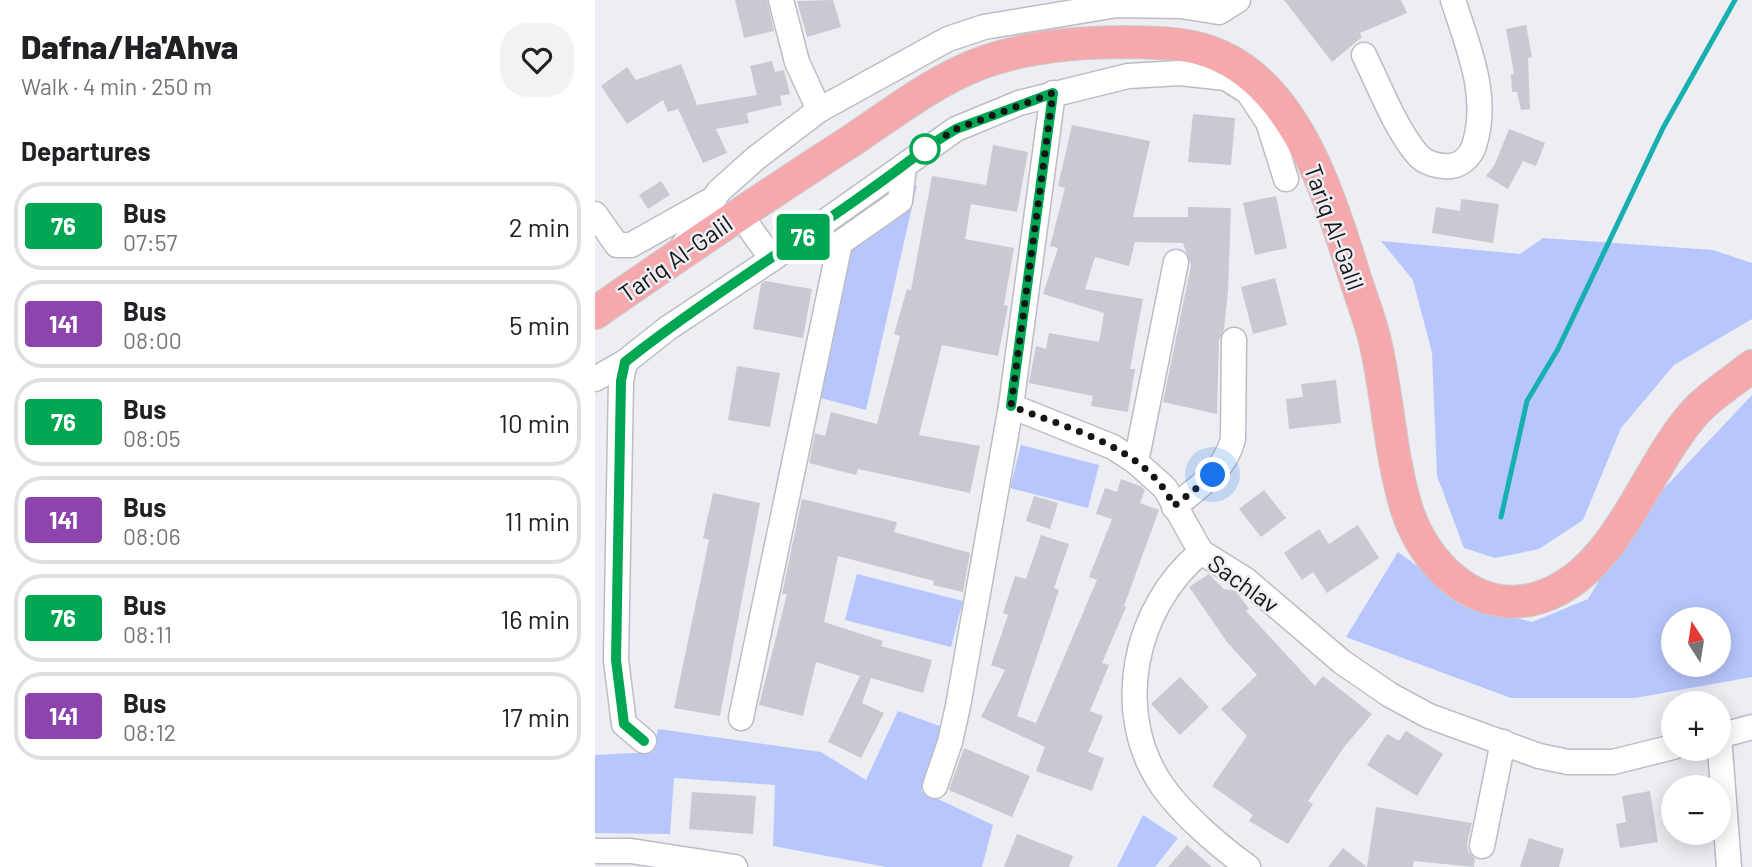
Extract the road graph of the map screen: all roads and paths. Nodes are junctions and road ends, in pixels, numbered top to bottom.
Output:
1 (781, 0) edge
2 (1238, 0) edge
3 (1453, 0) edge
4 (1364, 55) dead end
5 (1053, 93) junction
6 (819, 110) junction
7 (904, 166) junction
8 (1286, 179) dead end
9 (727, 206) junction
10 (595, 214) edge
11 (772, 259) junction
12 (1176, 262) dead end
13 (595, 313) edge
14 (1234, 340) dead end
15 (625, 362) junction
16 (1752, 366) edge
17 (595, 379) edge
18 (1011, 406) junction
19 (1136, 462) junction
20 (1174, 506) junction
21 (1201, 552) junction
22 (605, 662) edge
23 (741, 718) dead end
24 (1752, 727) edge
25 (1731, 733) edge
26 (644, 741) dead end
27 (1503, 743) junction
28 (1661, 750) edge
29 (1721, 761) edge
30 (935, 786) dead end
31 (1482, 846) dead end
32 (595, 851) edge
33 (735, 867) edge
34 (1248, 867) edge
35 (1730, 867) edge

1 - 6 street
2 - 6 street
3 - 4 street
5 - 7 street
5 - 8 street
5 - 18 street
6 - 9 street
7 - 11 street
7 - 23 street
9 - 10 street
9 - 11 street
9 - 13 main road, Tariq Al-Galil
9 - 16 main road, Tariq Al-Galil
11 - 15 street
12 - 19 street
14 - 20 street
15 - 17 street
15 - 22 street
18 - 19 street, Sachlav
18 - 30 street
19 - 20 street, Sachlav
20 - 21 street, Sachlav
21 - 27 street, Sachlav
21 - 34 street
22 - 26 street
24 - 25 street
27 - 28 street, Sachlav
27 - 31 street
29 - 35 street
32 - 33 street

